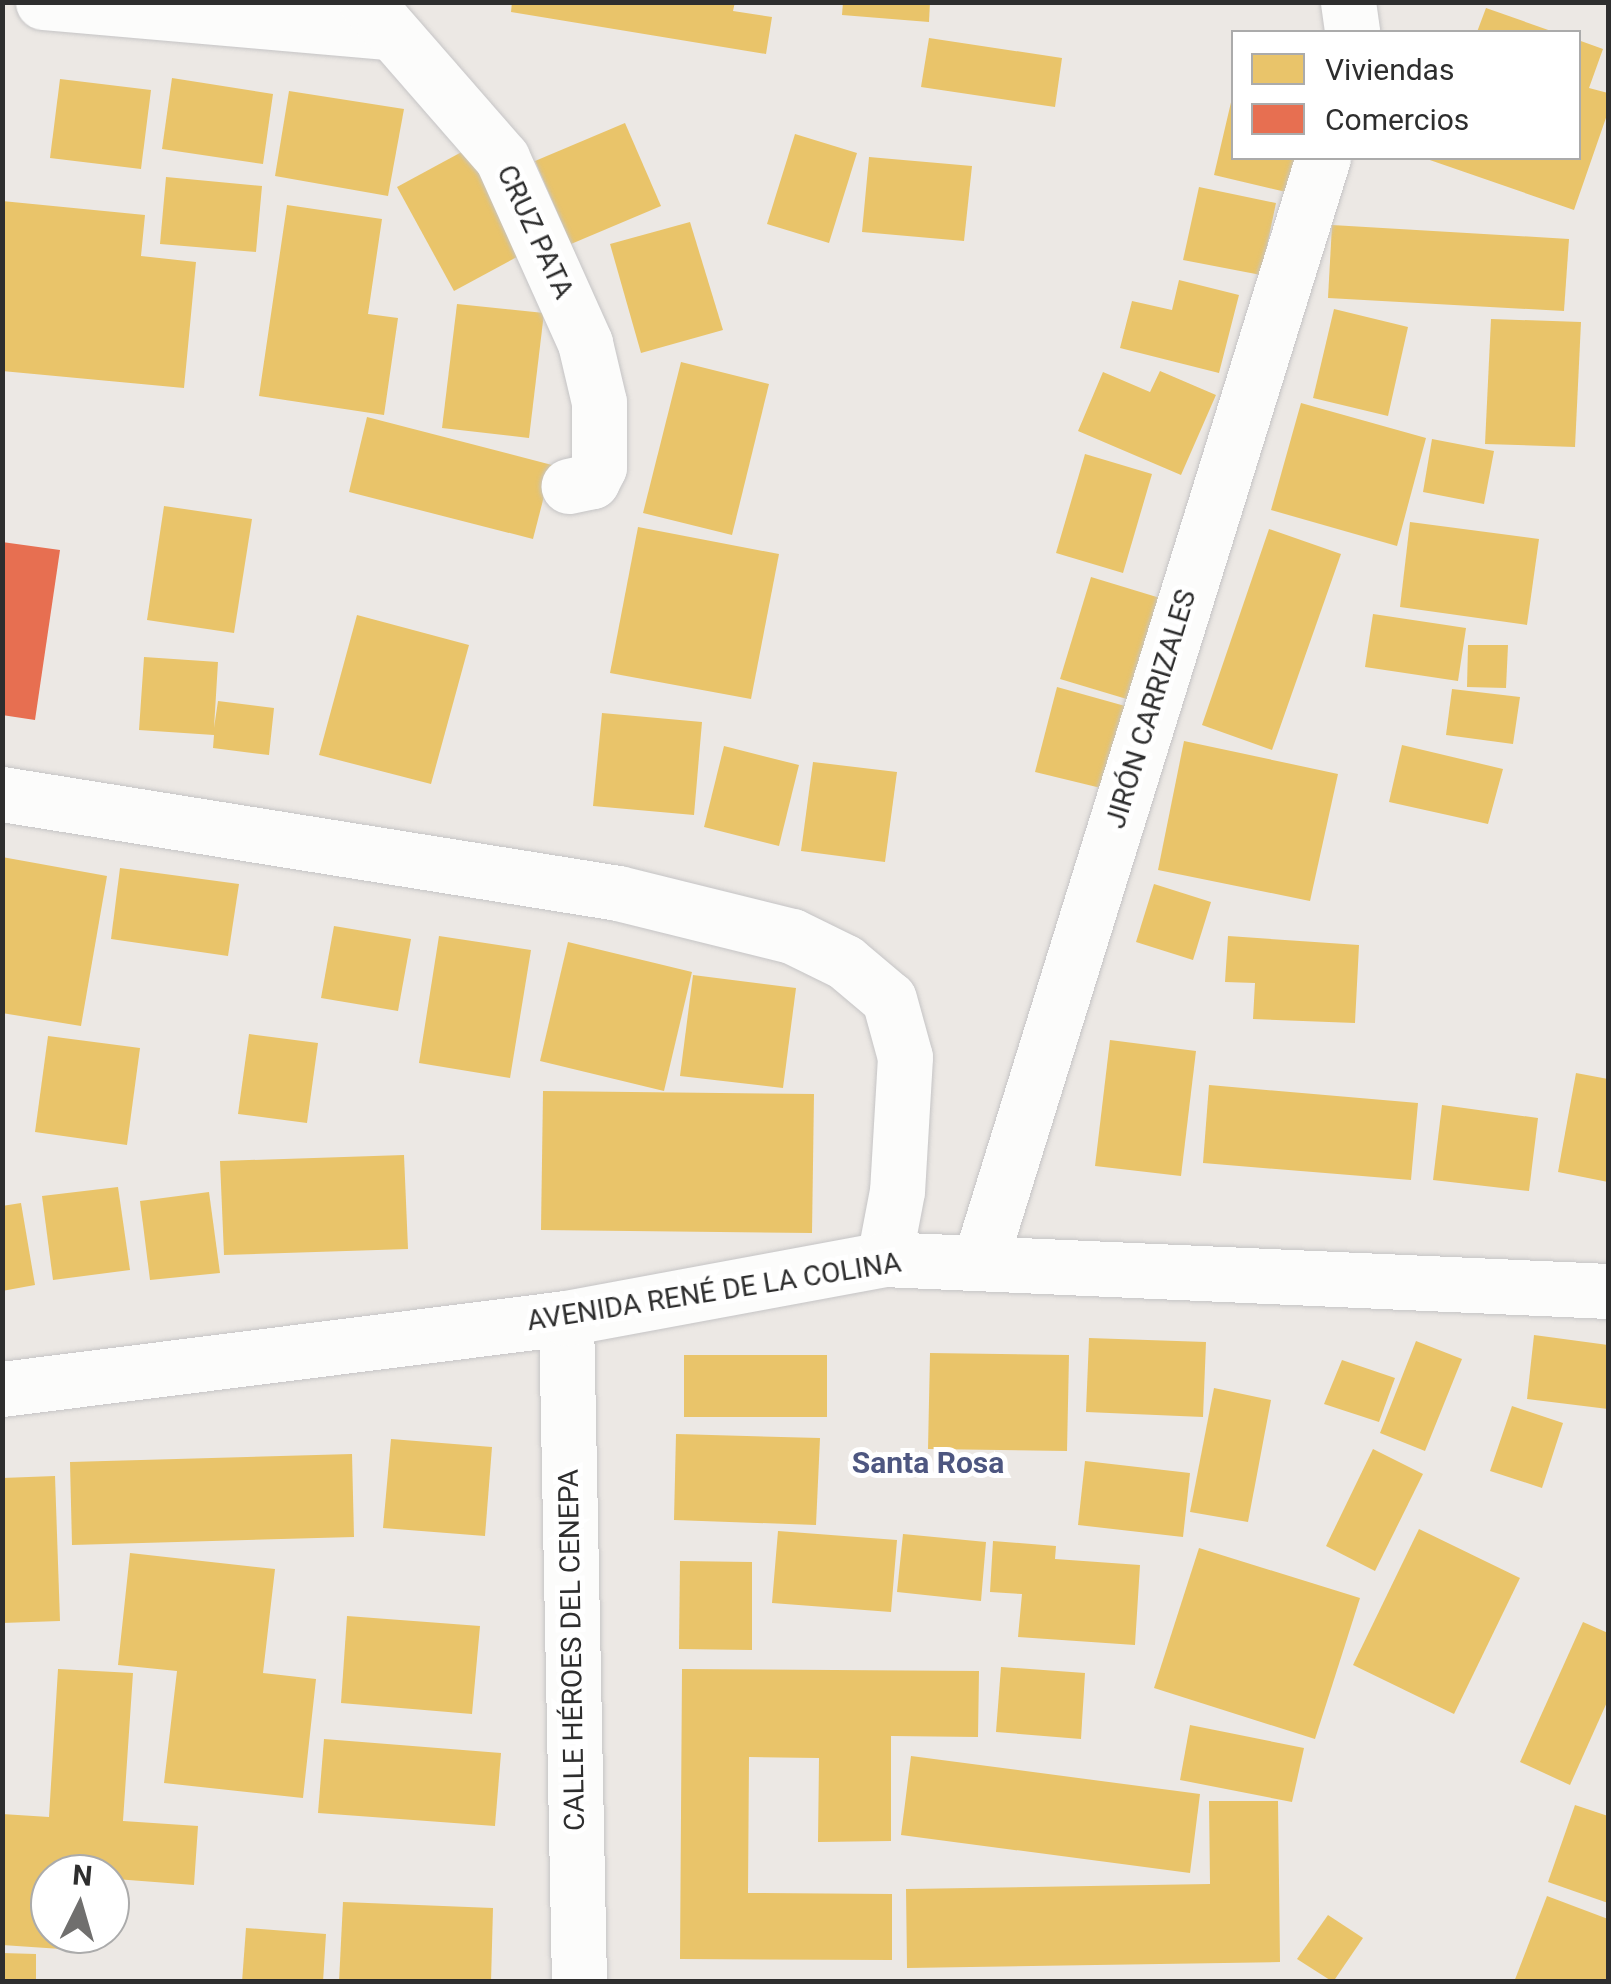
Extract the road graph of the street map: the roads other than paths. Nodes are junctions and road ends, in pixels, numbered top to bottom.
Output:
1 (43, 2) edge
2 (1348, 2) edge
3 (376, 17) edge
4 (1352, 30) edge
5 (1322, 160) edge
6 (569, 486) dead end
7 (2, 794) edge
8 (884, 1259) junction
9 (980, 1260) junction
10 (1608, 1292) edge
11 (566, 1318) junction
12 (2, 1389) edge
13 (579, 1982) edge

1 - 3 street
2 - 4 street
3 - 6 street, CRUZ PATA
5 - 9 street, JIRÓN CARRIZALES
7 - 8 street
8 - 9 street, AVENIDA RENÉ DE LA COLINA
8 - 11 street, AVENIDA RENÉ DE LA COLINA
9 - 10 street, AVENIDA RENÉ DE LA COLINA
11 - 12 street, AVENIDA RENÉ DE LA COLINA
11 - 13 street, CALLE HÉROES DEL CENEPA

